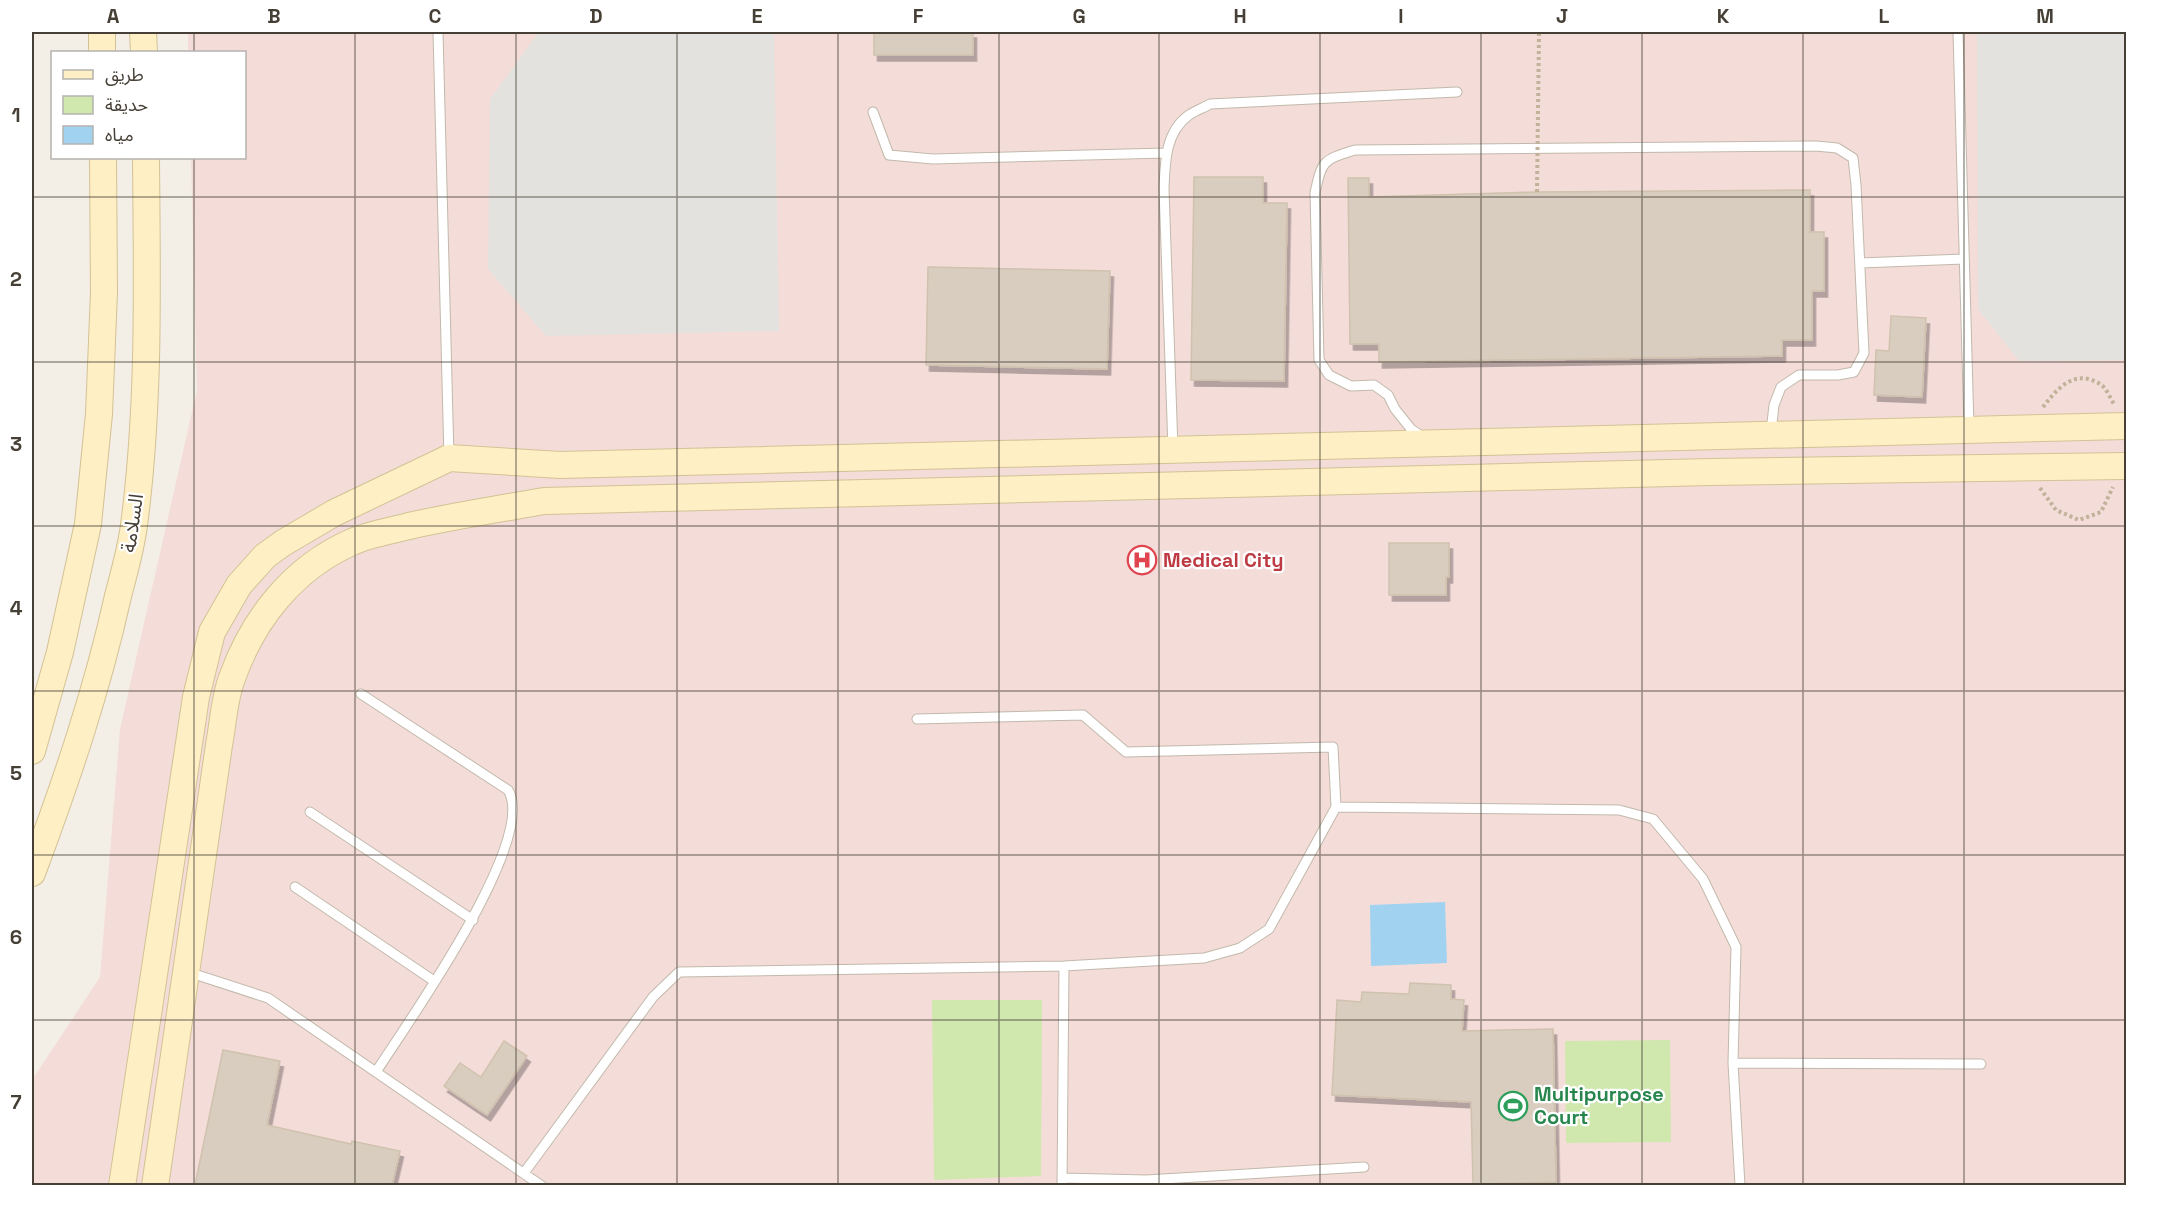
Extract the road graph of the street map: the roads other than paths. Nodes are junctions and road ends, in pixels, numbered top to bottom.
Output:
1 (102, 32) edge
2 (143, 32) edge
3 (438, 32) edge
4 (1958, 32) edge
5 (102, 51) edge
6 (144, 51) edge
7 (1457, 92) dead end
8 (873, 112) dead end
9 (1167, 153) junction
10 (104, 159) edge
11 (146, 159) edge
12 (1964, 259) junction
13 (1860, 263) junction
14 (2123, 419) edge
15 (1969, 430) junction
16 (1771, 435) junction
17 (1432, 444) junction
18 (1173, 450) junction
19 (449, 458) junction
20 (2123, 473) edge
21 (334, 513) junction
22 (351, 542) junction
23 (361, 694) dead end
24 (917, 718) dead end
25 (32, 751) edge
26 (1336, 807) junction
27 (310, 812) dead end
28 (32, 873) edge
29 (295, 887) dead end
30 (473, 920) junction
31 (1064, 966) junction
32 (186, 972) junction
33 (434, 981) junction
34 (1733, 1063) junction
35 (1981, 1064) dead end
36 (376, 1072) junction
37 (1364, 1167) dead end
38 (524, 1173) junction
39 (1062, 1182) edge
40 (1146, 1183) edge
41 (122, 1185) edge
42 (155, 1185) edge
43 (542, 1185) edge
44 (1740, 1185) edge

1 - 5 street
2 - 6 street
3 - 19 lane
4 - 12 lane
7 - 9 lane
8 - 9 lane
9 - 18 lane
10 - 25 street
11 - 28 street, السلامة
12 - 13 lane
12 - 15 lane
13 - 16 lane
13 - 17 lane
14 - 15 street
15 - 16 street
16 - 17 street
17 - 18 street
18 - 19 street
19 - 21 street
20 - 22 street
21 - 22 street
21 - 41 street
22 - 32 street
23 - 30 lane
24 - 26 lane
26 - 31 lane
26 - 34 lane
27 - 30 lane
29 - 33 lane
30 - 33 lane
31 - 38 lane
31 - 39 lane
32 - 36 lane
32 - 42 street
33 - 36 lane
34 - 35 lane
34 - 44 lane
36 - 38 lane
37 - 40 lane
38 - 43 lane
39 - 40 lane

